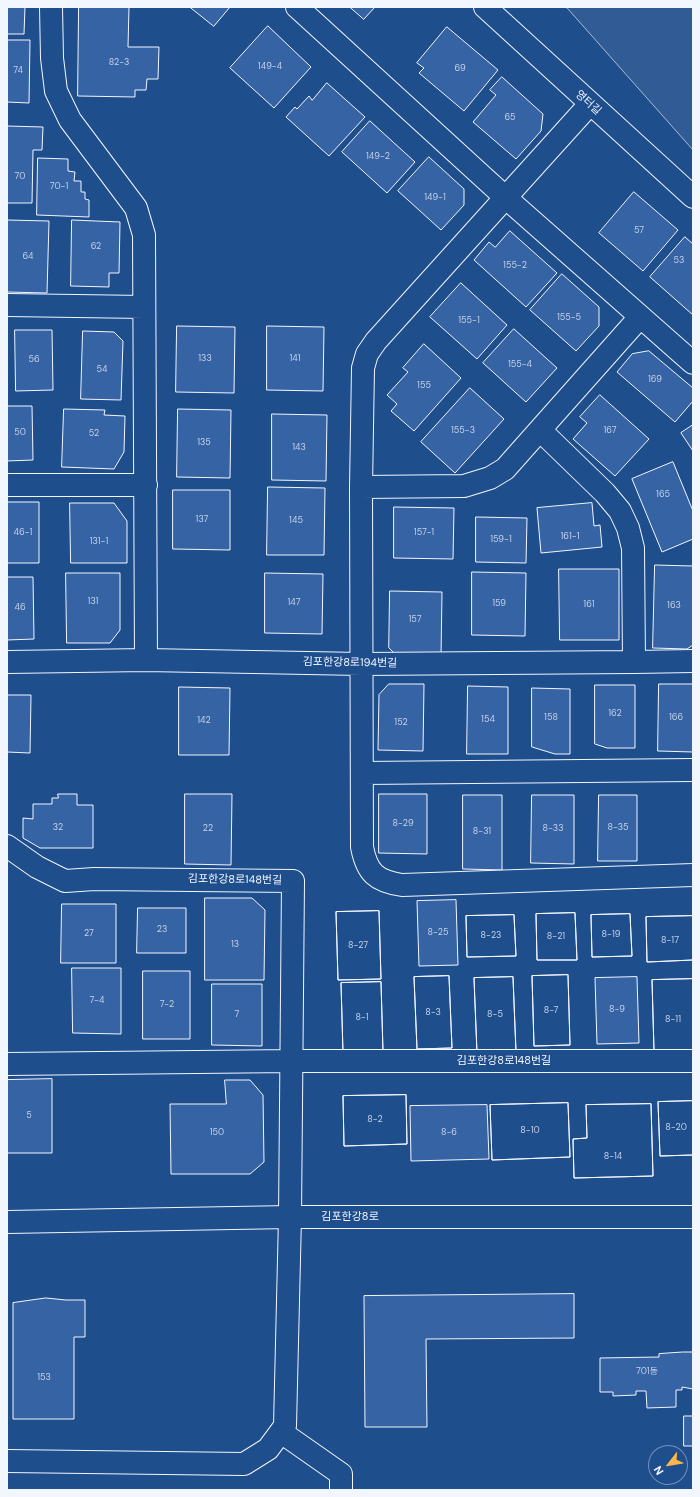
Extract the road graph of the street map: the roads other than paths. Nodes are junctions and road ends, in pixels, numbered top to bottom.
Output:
1 (51, 7) edge
2 (297, 7) edge
3 (485, 7) edge
4 (590, 104) junction
5 (505, 197) junction
6 (693, 197) edge
7 (7, 305) edge
8 (144, 307) junction
9 (640, 317) junction
10 (693, 363) edge
11 (540, 430) junction
12 (7, 485) edge
13 (146, 485) junction
14 (361, 487) junction
15 (146, 660) junction
16 (693, 661) edge
17 (7, 662) edge
18 (634, 662) junction
19 (362, 664) junction
20 (693, 770) edge
21 (362, 773) junction
22 (7, 846) edge
23 (693, 875) edge
24 (291, 1061) junction
25 (693, 1061) edge
26 (7, 1064) edge
27 (290, 1217) junction
28 (693, 1217) edge
29 (7, 1222) edge
30 (281, 1432) junction
31 (7, 1461) edge
32 (341, 1490) edge

1 - 8 street
2 - 5 street
3 - 4 street, 영터길
4 - 5 street
4 - 6 street, 영터길
5 - 9 street
5 - 14 street
7 - 8 street
8 - 13 street
9 - 10 street
9 - 11 street
11 - 14 street
11 - 18 street
12 - 13 street
13 - 15 street
14 - 19 street
15 - 17 street, 김포한강8로194번길
15 - 19 street, 김포한강8로194번길
16 - 18 street, 김포한강8로194번길
18 - 19 street, 김포한강8로194번길
19 - 21 street
20 - 21 street
21 - 23 street
22 - 24 street, 김포한강8로148번길
24 - 25 street, 김포한강8로148번길
24 - 26 street
24 - 27 street, 김포한강8로148번길
27 - 28 street, 김포한강8로
27 - 29 street, 김포한강8로
27 - 30 street, 김포한강8로148번길
30 - 31 street
30 - 32 street

